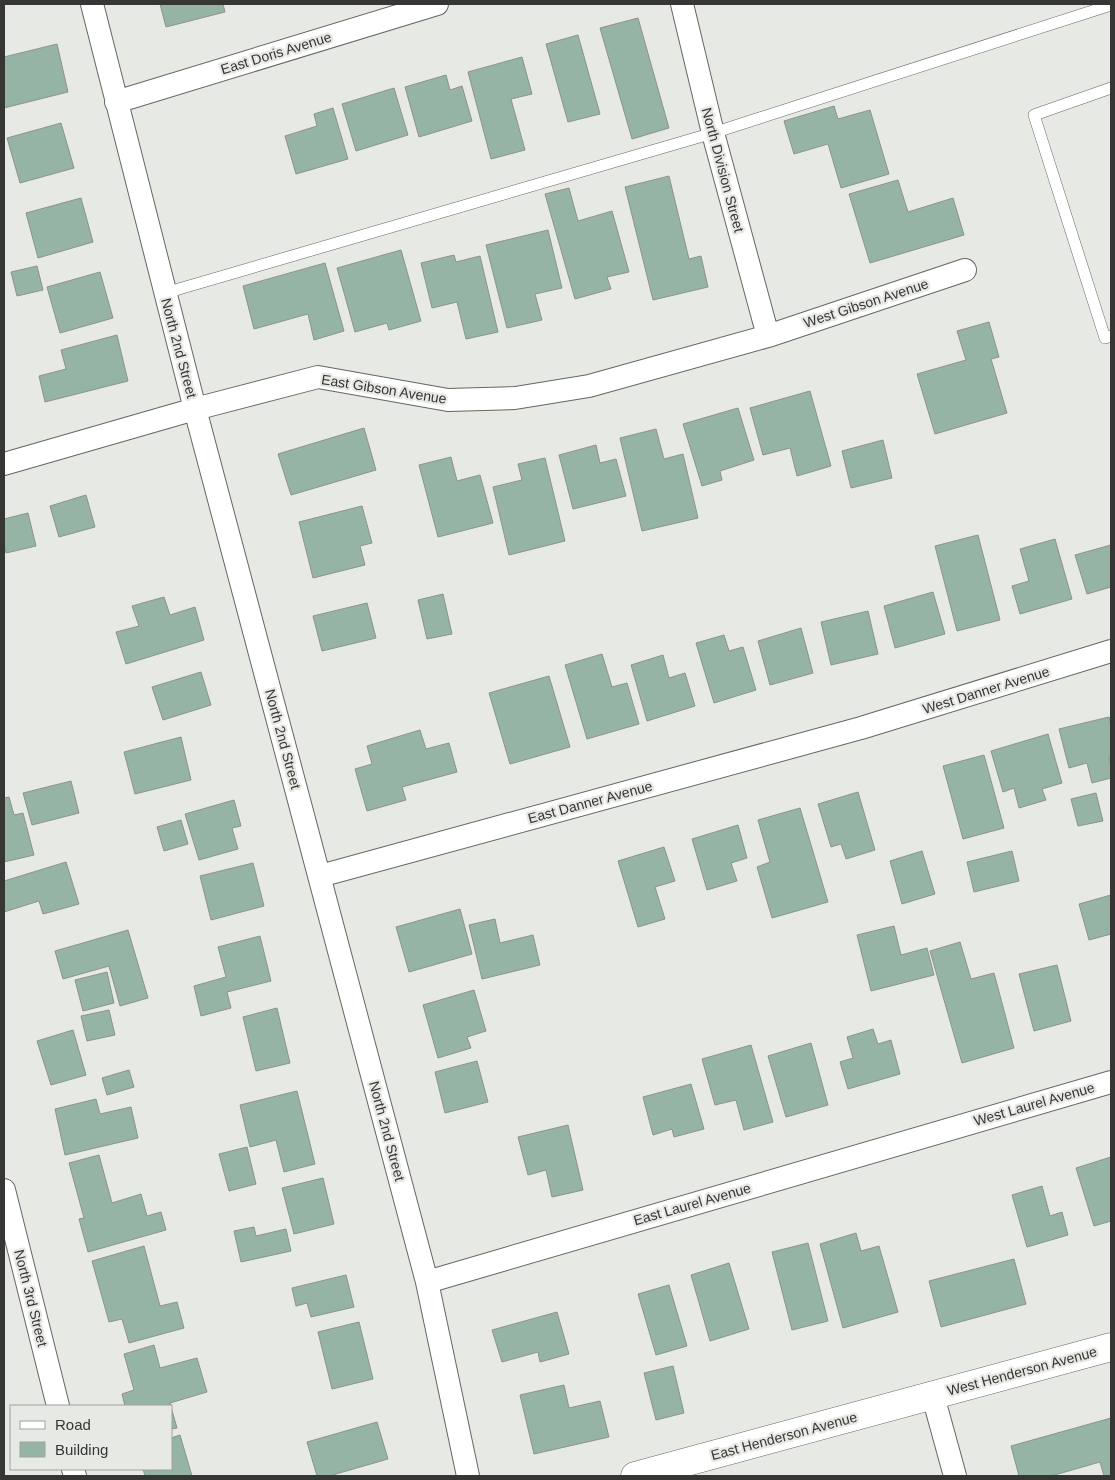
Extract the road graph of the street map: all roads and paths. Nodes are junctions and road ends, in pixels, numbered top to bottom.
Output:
1 (92, 4) edge
2 (437, 4) edge
3 (682, 4) edge
4 (1111, 5) edge
5 (1111, 88) edge
6 (116, 102) junction
7 (713, 134) junction
8 (965, 270) dead end
9 (165, 293) junction
10 (768, 336) junction
11 (1111, 336) edge
12 (195, 409) junction
13 (4, 464) edge
14 (1111, 652) edge
15 (861, 728) joint
16 (320, 876) junction
17 (1111, 1082) edge
18 (958, 1127) joint
19 (4, 1190) edge
20 (427, 1282) junction
21 (1111, 1347) edge
22 (933, 1396) junction
23 (58, 1405) edge
24 (468, 1476) edge
25 (635, 1476) edge
26 (955, 1476) edge

1 - 6 street, North 2nd Street
2 - 6 street, East Doris Avenue
3 - 7 street, North Division Street
4 - 7 lane
5 - 11 lane
6 - 9 street, North 2nd Street
7 - 9 lane
7 - 10 street, North Division Street
8 - 10 street, West Gibson Avenue
9 - 12 street, North 2nd Street
10 - 12 street, East Gibson Avenue
12 - 13 street, East Gibson Avenue
12 - 16 street, North 2nd Street
14 - 15 street, West Danner Avenue
15 - 16 street, East Danner Avenue
16 - 20 street, North 2nd Street
17 - 18 street, West Laurel Avenue
18 - 20 street, East Laurel Avenue
19 - 23 street, North 3rd Street
20 - 24 street, North 2nd Street
21 - 22 main road, West Henderson Avenue
22 - 25 main road, East Henderson Avenue
22 - 26 street

